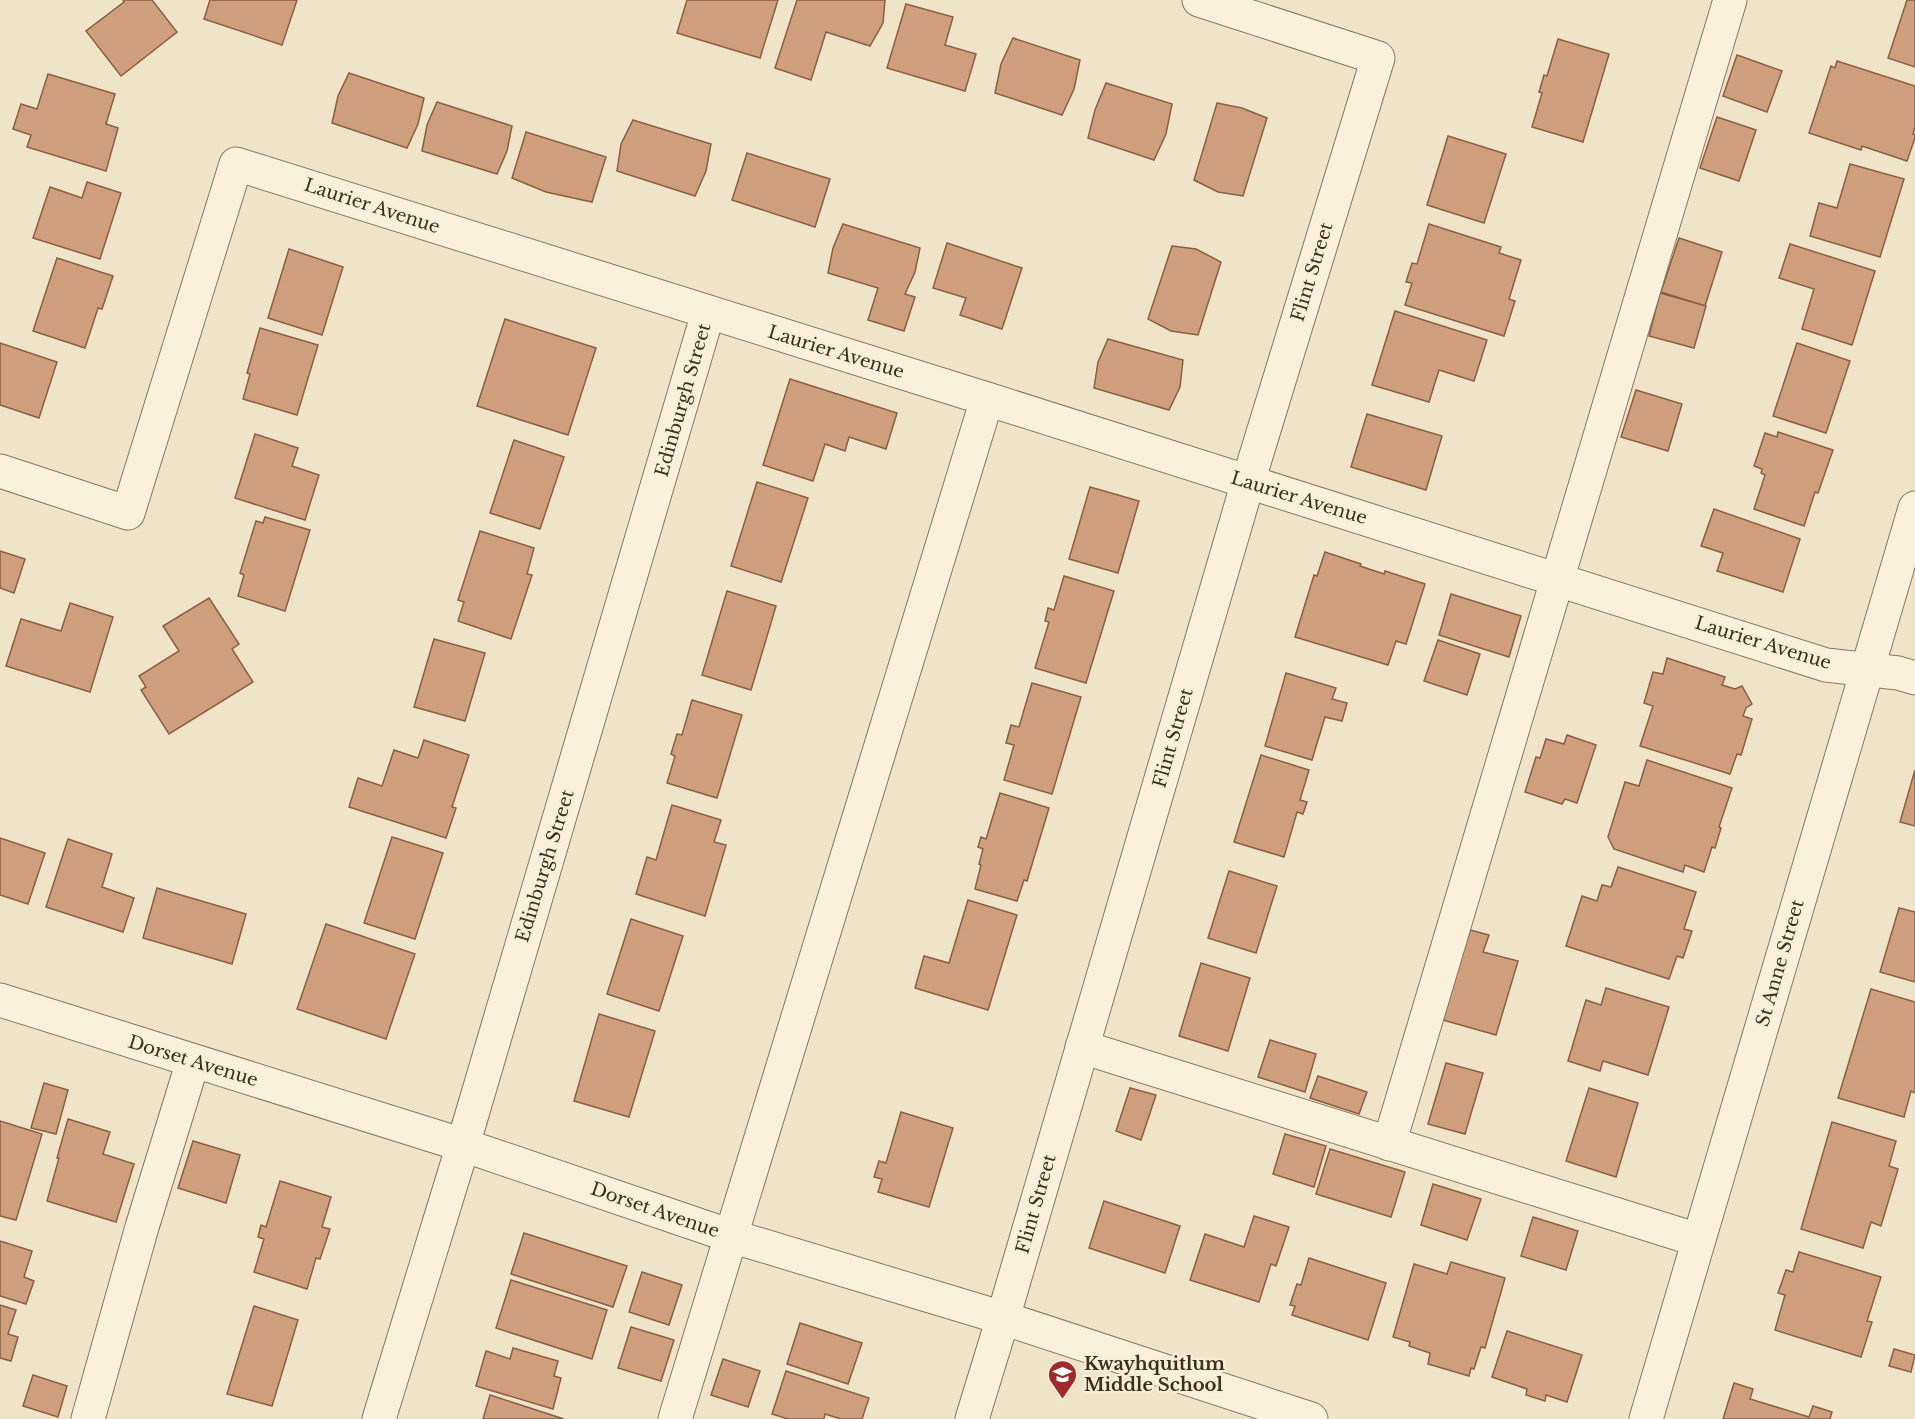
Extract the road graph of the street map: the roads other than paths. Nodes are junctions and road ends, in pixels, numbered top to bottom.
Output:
1 (1199, 0) edge
2 (1730, 0) edge
3 (708, 313) junction
4 (987, 399) junction
5 (0, 471) edge
6 (1248, 482) junction
7 (1915, 508) edge
8 (1557, 579) junction
9 (1867, 669) junction
10 (1915, 678) edge
11 (0, 1000) edge
12 (1082, 1047) junction
13 (193, 1061) junction
14 (1389, 1144) junction
15 (462, 1145) junction
16 (731, 1236) junction
17 (1698, 1240) junction
18 (1003, 1318) junction
19 (88, 1419) edge
20 (379, 1419) edge
21 (675, 1419) edge
22 (972, 1419) edge
23 (1311, 1419) edge
24 (1646, 1419) edge

1 - 6 street, Flint Street
2 - 8 street
3 - 4 street, Laurier Avenue
3 - 5 street, Laurier Avenue
3 - 15 street, Edinburgh Street
4 - 6 street, Laurier Avenue
4 - 16 street
6 - 8 street, Laurier Avenue
6 - 12 street, Flint Street
7 - 9 street, St Anne Street
8 - 9 street, Laurier Avenue
8 - 14 street
9 - 10 street, Laurier Avenue
9 - 17 street, St Anne Street
11 - 13 street, Dorset Avenue
12 - 14 street
12 - 18 street, Flint Street
13 - 15 street, Dorset Avenue
13 - 19 street
14 - 17 street
15 - 16 street, Dorset Avenue
15 - 20 street, Edinburgh Street
16 - 18 street, Dorset Avenue
16 - 21 street
17 - 24 street, St Anne Street
18 - 22 street, Flint Street
18 - 23 street, Dorset Avenue

